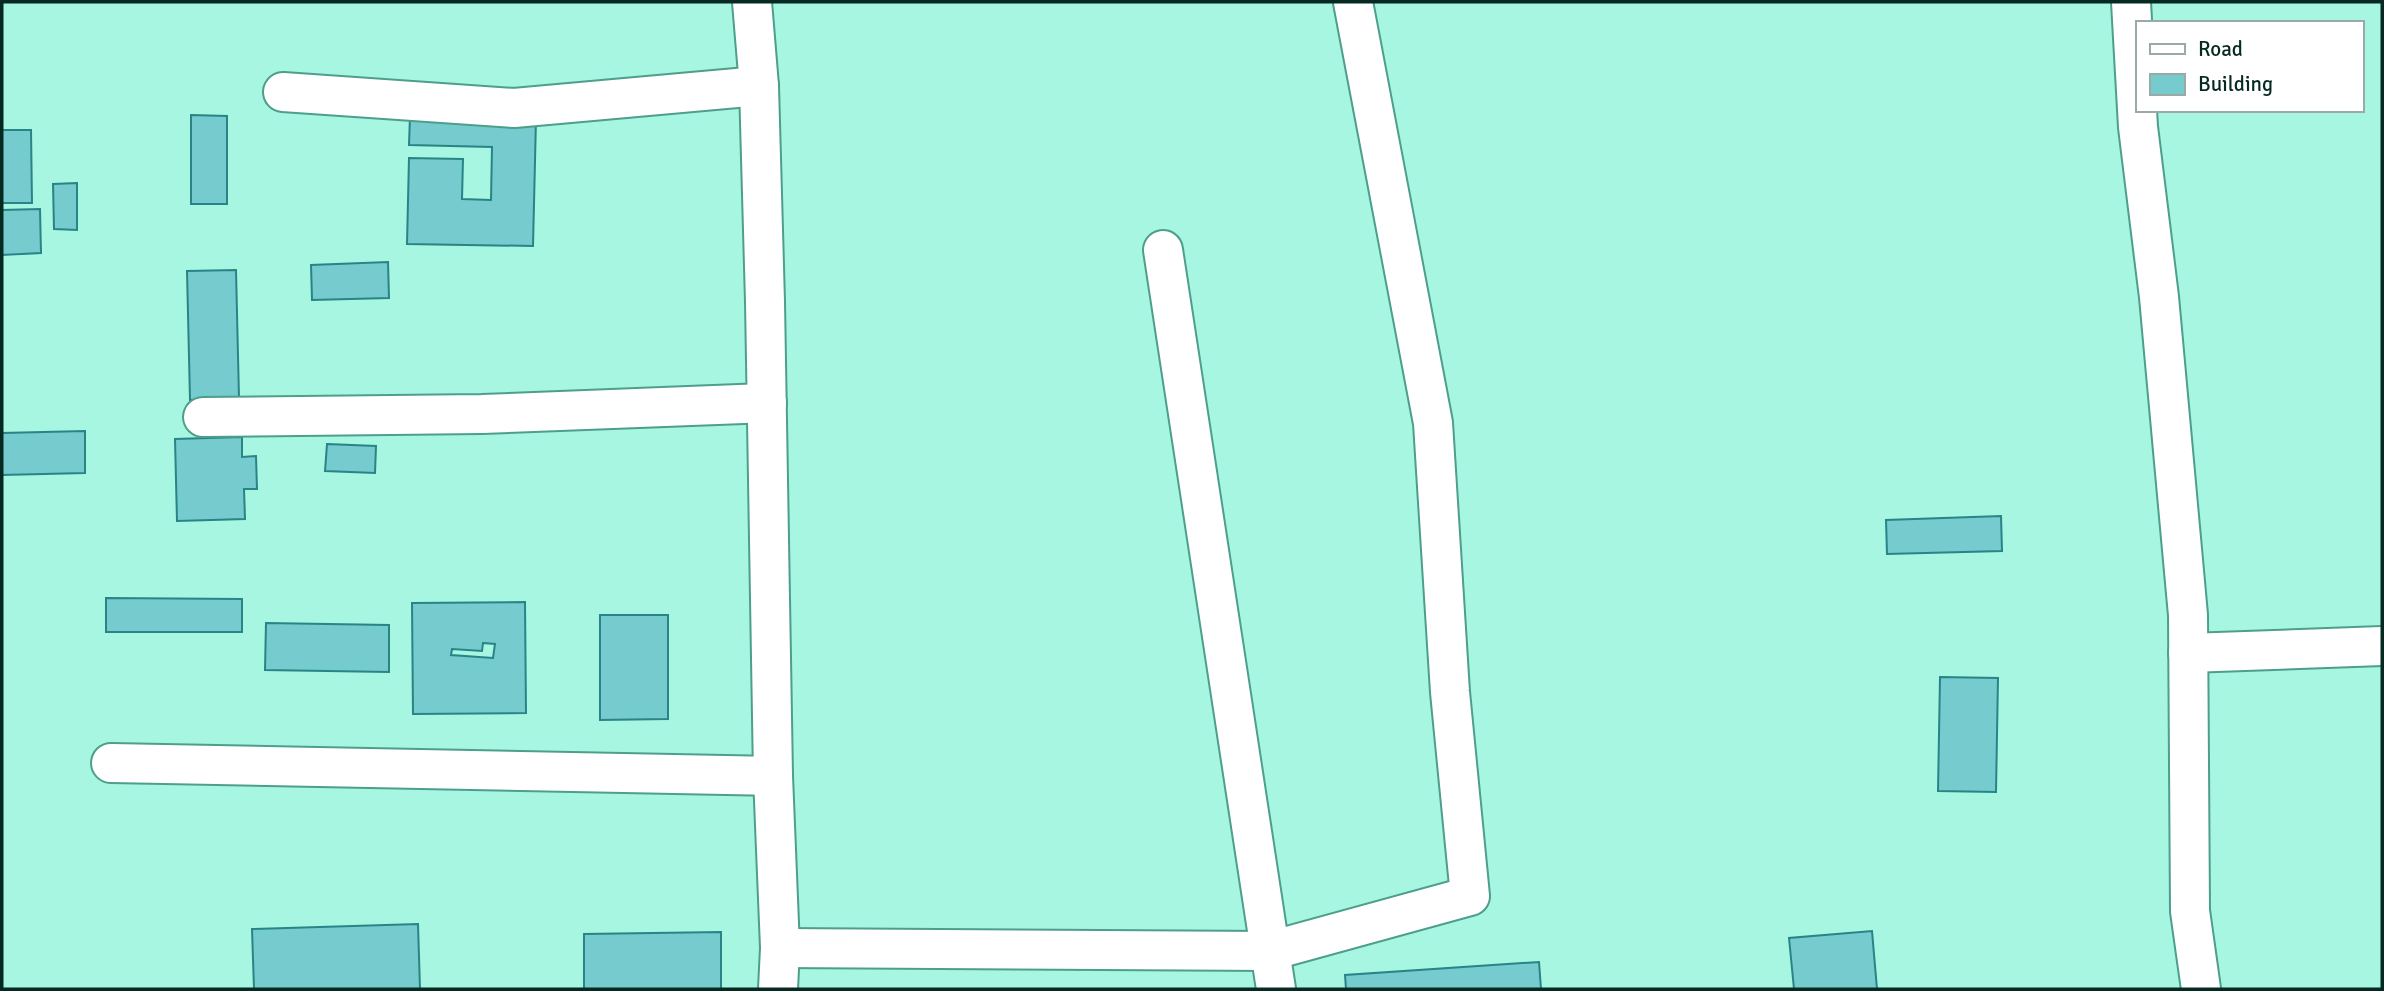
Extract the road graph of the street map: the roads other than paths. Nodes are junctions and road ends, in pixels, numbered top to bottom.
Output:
1 (752, 2) edge
2 (1353, 2) edge
3 (2131, 2) edge
4 (759, 86) junction
5 (2136, 91) edge
6 (283, 92) dead end
7 (2137, 112) edge
8 (1163, 250) dead end
9 (767, 403) junction
10 (203, 417) dead end
11 (2382, 646) edge
12 (2188, 653) junction
13 (111, 763) dead end
14 (773, 776) junction
15 (780, 948) junction
16 (1270, 951) junction
17 (778, 989) edge
18 (1276, 989) edge
19 (2201, 989) edge

1 - 4 street
2 - 16 street
3 - 5 street
4 - 6 street
4 - 9 street
7 - 12 street
8 - 16 street
9 - 10 street
9 - 14 street
11 - 12 street
12 - 19 street
13 - 14 street
14 - 15 street
15 - 16 street
15 - 17 street
16 - 18 street

